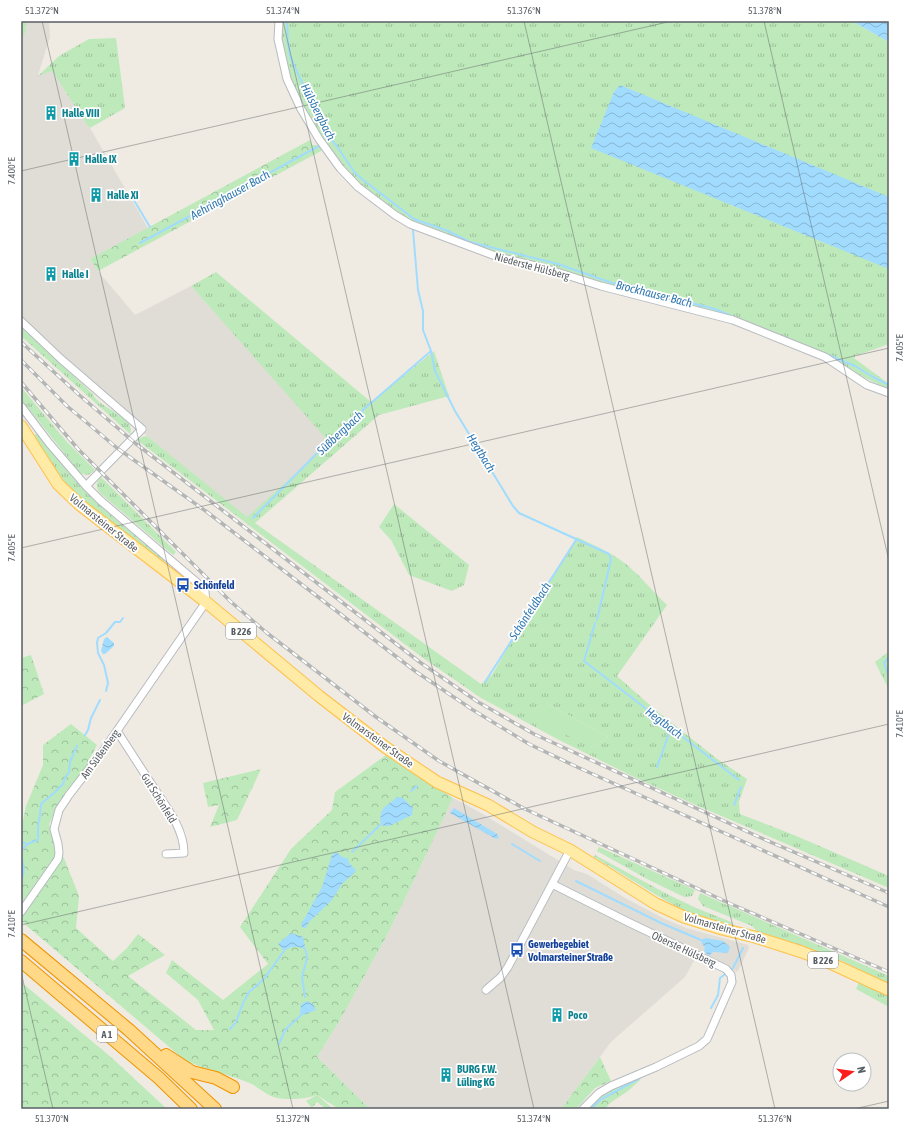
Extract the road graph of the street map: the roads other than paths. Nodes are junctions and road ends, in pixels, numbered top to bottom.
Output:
1 (279, 21) edge
2 (21, 321) edge
3 (889, 393) edge
4 (21, 406) edge
5 (21, 426) edge
6 (86, 486) junction
7 (206, 602) junction
8 (117, 731) junction
9 (570, 850) junction
10 (166, 854) dead end
11 (552, 884) junction
12 (21, 912) edge
13 (21, 940) edge
14 (21, 961) edge
15 (486, 990) dead end
16 (889, 990) edge
17 (129, 1030) junction
18 (233, 1086) dead end
19 (191, 1109) edge
20 (215, 1109) edge
21 (583, 1109) edge

1 - 3 street, Niederste Hülsberg
2 - 6 street, Volmarsteiner Straße
4 - 6 street, Volmarsteiner Straße
5 - 7 main road, Volmarsteiner Straße / B 226
6 - 7 street, Volmarsteiner Straße
7 - 8 street, Am Süßenberg
7 - 9 main road, Volmarsteiner Straße / B 226
8 - 10 street, Gut Schönfeld
8 - 12 street, Am Süßenberg
9 - 11 street
9 - 16 main road, Volmarsteiner Straße / B 226
11 - 15 street
11 - 21 street, Oberste Hülsberg
13 - 17 highway, A 1
14 - 19 highway, A 1
17 - 18 highway
17 - 20 highway, A 1

